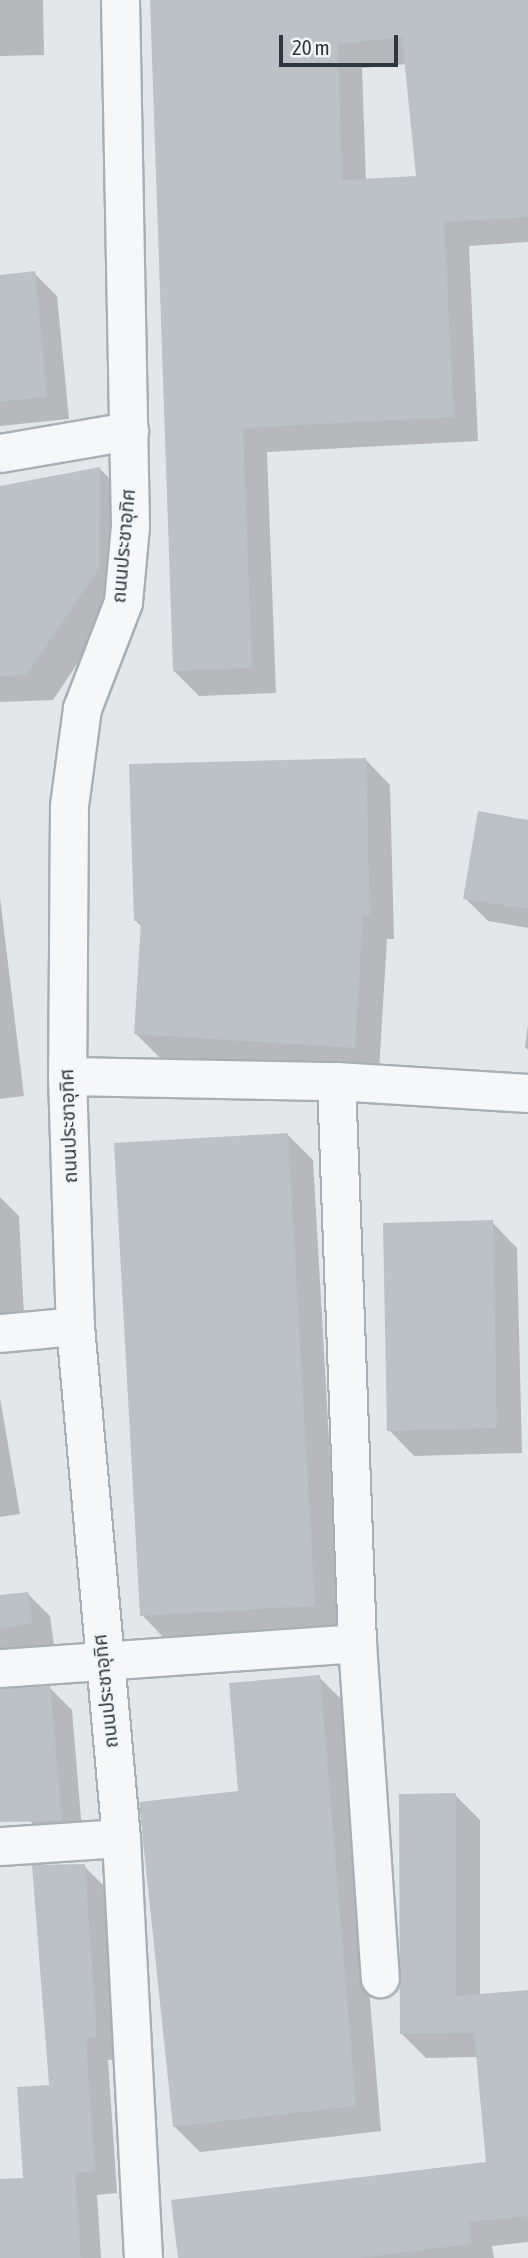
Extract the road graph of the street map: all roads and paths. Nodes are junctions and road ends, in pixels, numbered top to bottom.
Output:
1 (120, 0) edge
2 (129, 431) junction
3 (0, 453) edge
4 (67, 1076) junction
5 (336, 1081) junction
6 (528, 1093) edge
7 (75, 1326) junction
8 (0, 1333) edge
9 (358, 1643) junction
10 (102, 1660) junction
11 (0, 1668) edge
12 (121, 1838) junction
13 (0, 1846) edge
14 (380, 1978) dead end
15 (143, 2258) edge

1 - 2 street, ถนนประชาอุทิศ
2 - 3 street
2 - 4 street, ถนนประชาอุทิศ
4 - 5 street
4 - 7 street, ถนนประชาอุทิศ
5 - 6 street
5 - 9 street
7 - 8 street
7 - 10 street, ถนนประชาอุทิศ
9 - 10 street
9 - 14 street
10 - 11 street
10 - 12 street, ถนนประชาอุทิศ
12 - 13 street
12 - 15 street, ถนนประชาอุทิศ

